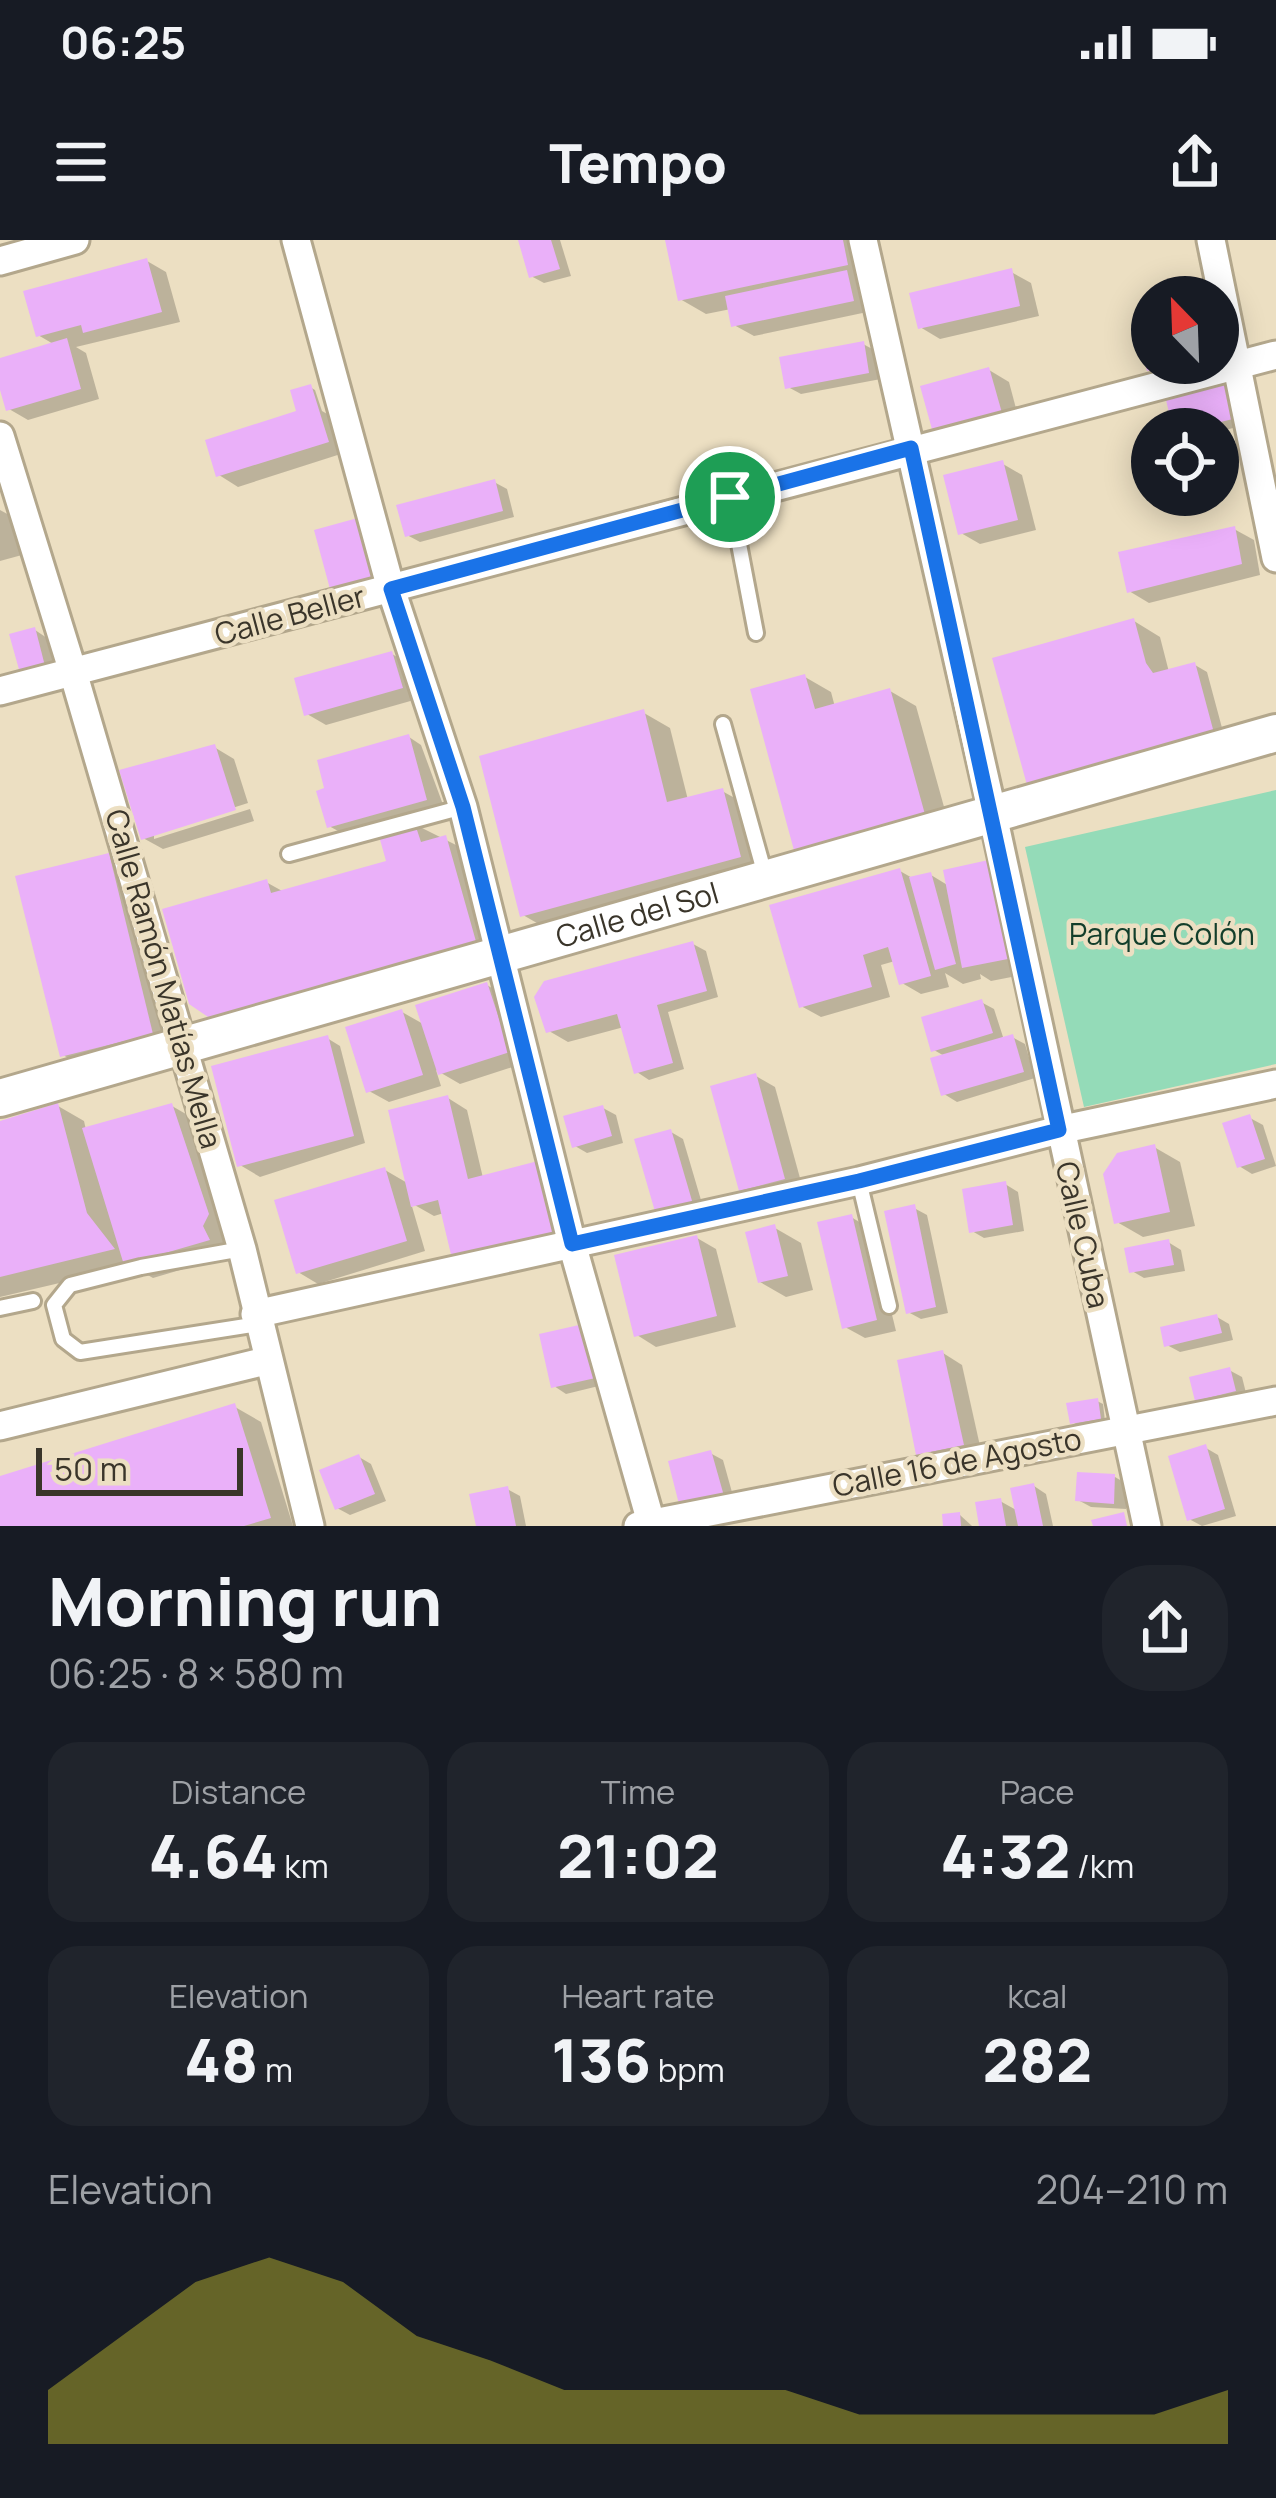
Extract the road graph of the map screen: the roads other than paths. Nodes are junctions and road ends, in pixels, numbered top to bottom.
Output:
1 (75, 240) edge
2 (296, 240) edge
3 (863, 240) edge
4 (1211, 240) edge
5 (0, 261) edge
6 (1219, 276) edge
7 (1276, 356) edge
8 (1239, 365) edge
9 (1239, 370) edge
10 (1163, 384) edge
11 (0, 436) edge
12 (911, 448) junction
13 (730, 497) junction
14 (1276, 559) edge
15 (391, 589) junction
16 (756, 633) dead end
17 (73, 672) junction
18 (0, 691) edge
19 (723, 724) dead end
20 (1276, 733) edge
21 (463, 807) junction
22 (993, 815) junction
23 (290, 854) dead end
24 (766, 880) junction
25 (502, 956) junction
26 (182, 1044) junction
27 (1276, 1084) edge
28 (0, 1098) edge
29 (1059, 1130) junction
30 (859, 1181) junction
31 (572, 1244) junction
32 (242, 1250) junction
33 (33, 1301) dead end
34 (889, 1306) dead end
35 (0, 1308) edge
36 (256, 1319) junction
37 (266, 1361) junction
38 (1276, 1401) edge
39 (0, 1426) edge
40 (1126, 1430) junction
41 (647, 1525) edge
42 (310, 1526) edge
43 (1147, 1526) edge

1 - 5 street
2 - 15 street
3 - 12 street, Calle Cuba
4 - 6 street
7 - 8 street, Calle Beller
9 - 14 street
10 - 12 street, Calle Beller
11 - 17 street, Calle Ramón Matías Mella
12 - 13 street, Calle Beller
12 - 22 street, Calle Cuba
13 - 15 street, Calle Beller
13 - 16 lane
15 - 17 street, Calle Beller
15 - 21 street
17 - 18 street, Calle Beller
17 - 26 street, Calle Ramón Matías Mella
19 - 24 lane
20 - 22 main road, Calle del Sol
21 - 23 lane
21 - 25 street
22 - 24 main road, Calle del Sol
22 - 29 street, Calle Cuba
24 - 25 main road, Calle del Sol
25 - 26 main road, Calle del Sol
25 - 31 street
26 - 28 main road, Calle del Sol
26 - 32 street, Calle Ramón Matías Mella
27 - 29 street
29 - 30 street
29 - 40 street, Calle Cuba
30 - 31 street
30 - 34 lane
31 - 36 street
31 - 41 street
32 - 36 street, Calle Ramón Matías Mella
32 - 36 lane
33 - 35 lane
36 - 37 street, Calle Ramón Matías Mella
37 - 39 street
37 - 42 street, Calle Ramón Matías Mella
38 - 40 street, Calle 16 de Agosto
40 - 41 street, Calle 16 de Agosto
40 - 43 street, Calle Cuba

